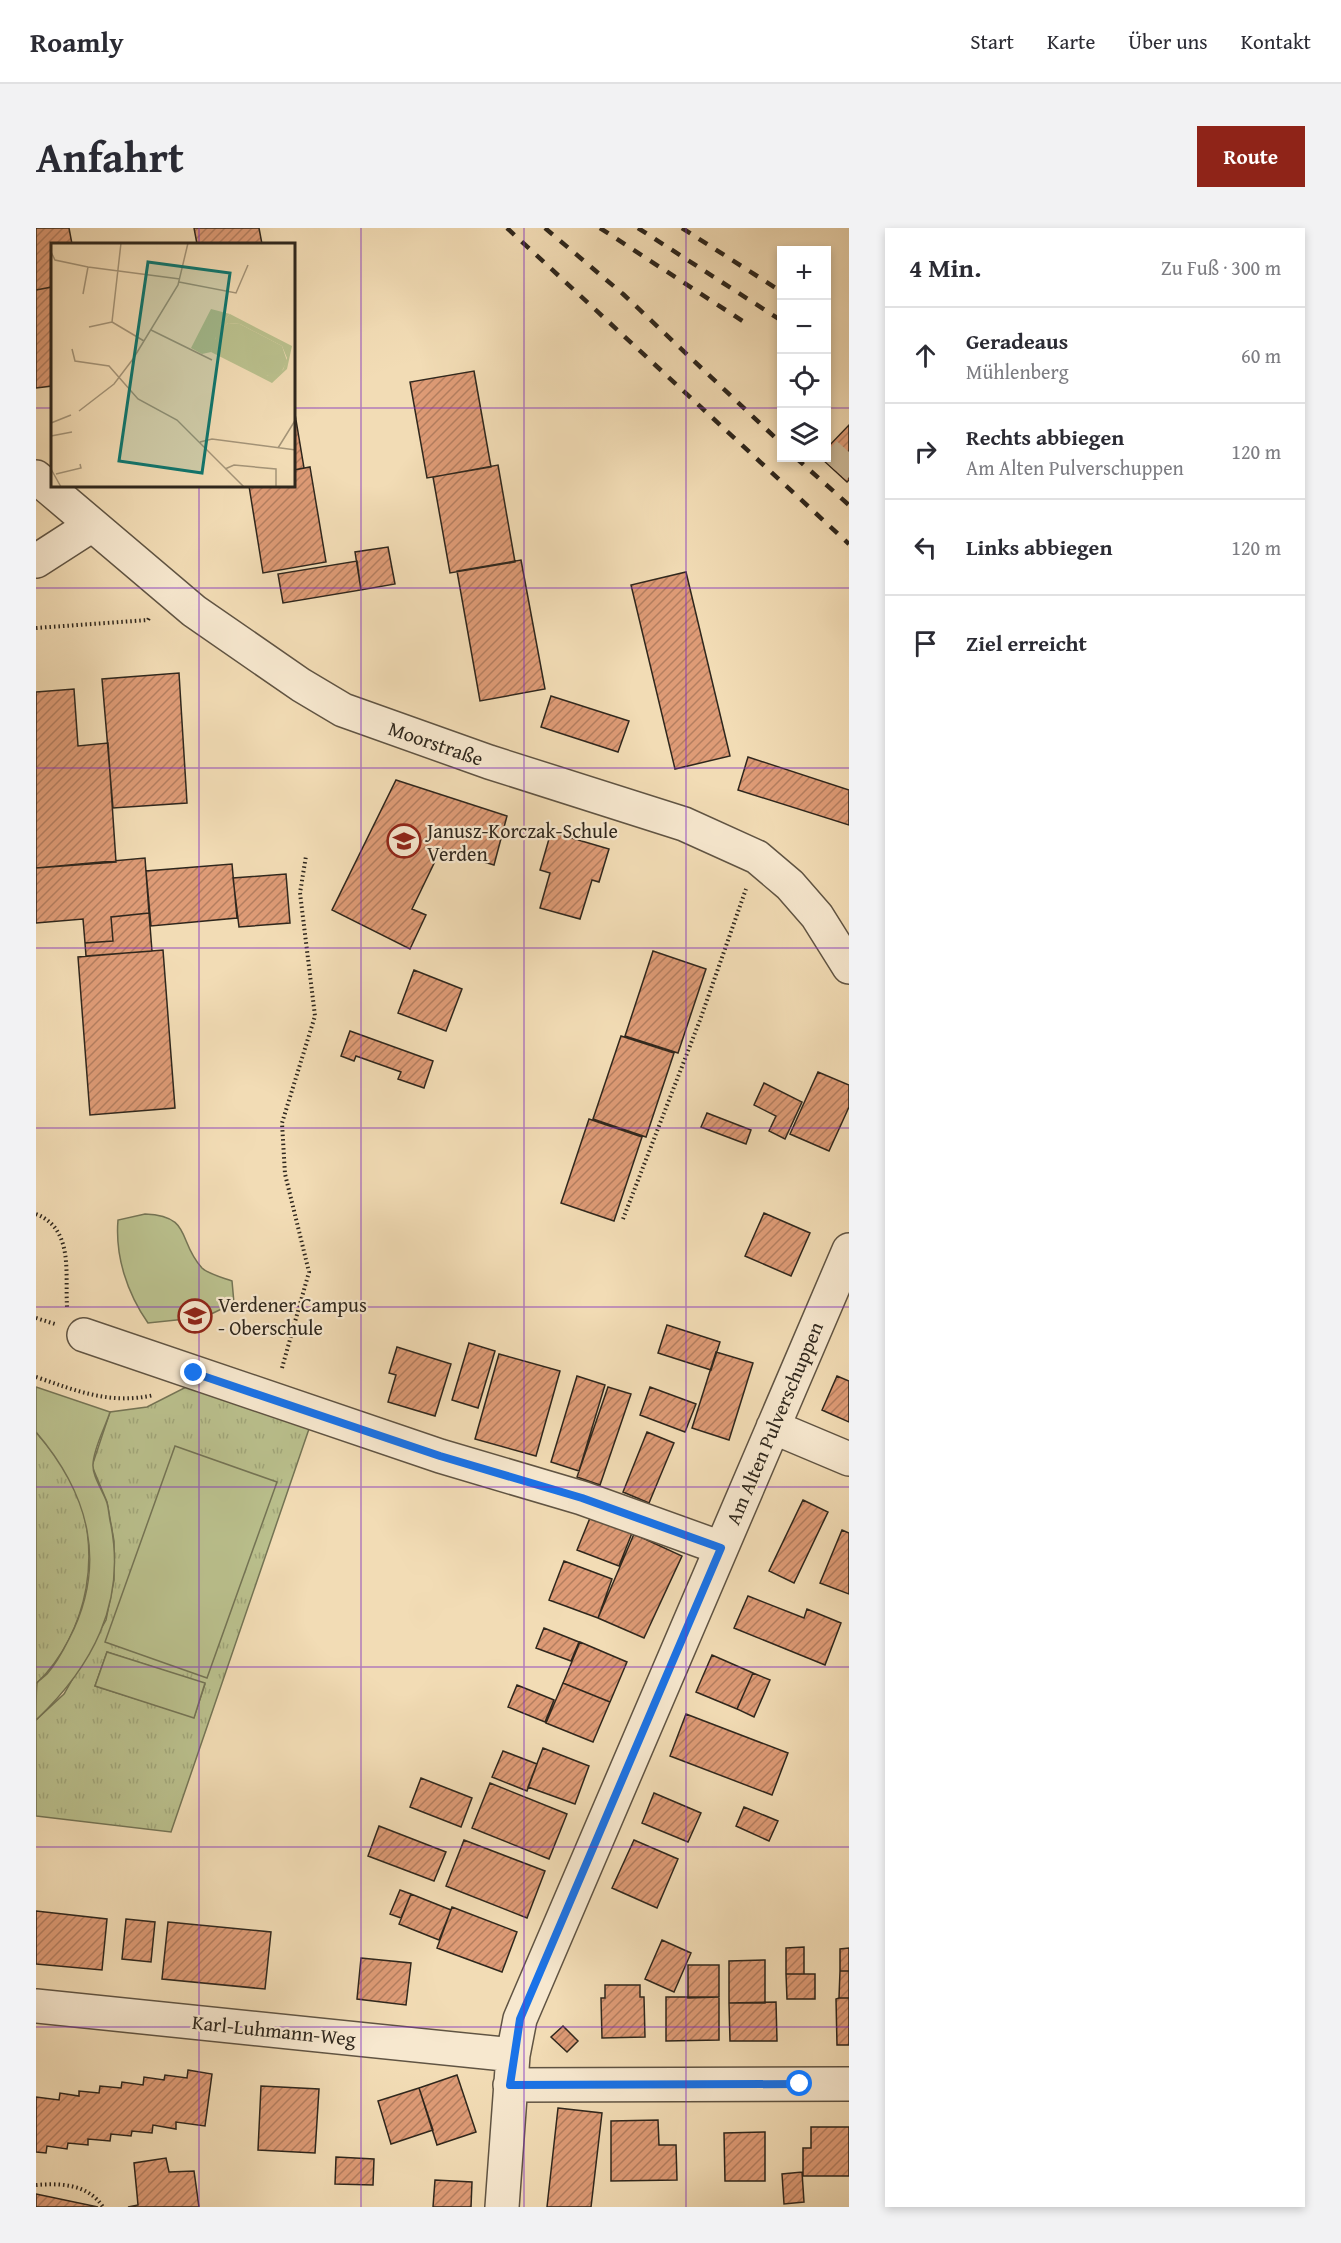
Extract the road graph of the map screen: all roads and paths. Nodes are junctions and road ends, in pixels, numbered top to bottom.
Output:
1 (52, 488) edge
2 (92, 525) junction
3 (36, 561) edge
4 (154, 612) dead end
5 (36, 628) edge
6 (306, 856) dead end
7 (757, 858) junction
8 (849, 967) edge
9 (36, 1214) edge
10 (623, 1219) dead end
11 (849, 1250) edge
12 (76, 1326) joint
13 (36, 1377) edge
14 (155, 1395) dead end
15 (272, 1400) junction
16 (773, 1427) junction
17 (849, 1459) edge
18 (721, 1548) junction
19 (36, 2006) edge
20 (511, 2070) junction
21 (849, 2084) edge
22 (36, 2185) edge
23 (103, 2207) edge
24 (502, 2207) edge

1 - 2 street, Moorstraße
2 - 3 street
2 - 7 street, Moorstraße
4 - 5 path
6 - 15 path
7 - 8 street, Moorstraße
7 - 10 path
9 - 12 path
11 - 16 street, Am Alten Pulverschuppen
12 - 15 street
13 - 14 path
15 - 18 street
16 - 17 street
16 - 18 street, Am Alten Pulverschuppen
18 - 20 street, Am Alten Pulverschuppen
19 - 20 street, Karl-Luhmann-Weg
20 - 21 street, Karl-Luhmann-Weg
20 - 24 street, Am Alten Pulverschuppen
22 - 23 path

